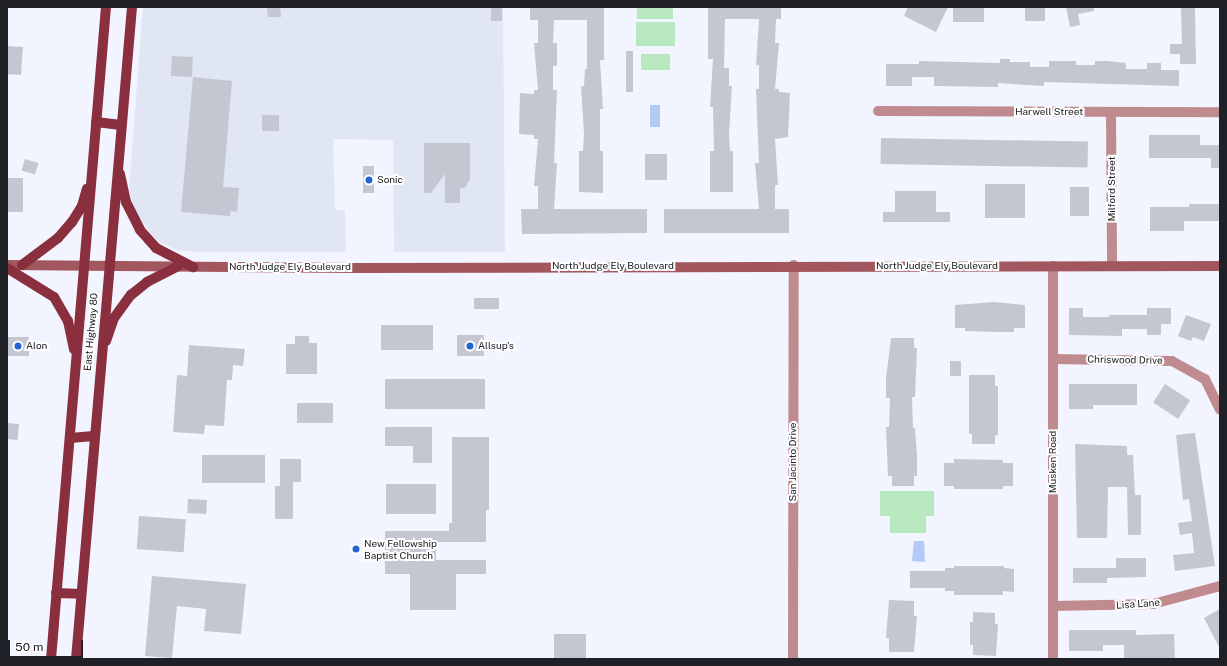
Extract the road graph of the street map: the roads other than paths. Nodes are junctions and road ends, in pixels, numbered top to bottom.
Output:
1 (106, 7) edge
2 (132, 7) edge
3 (878, 111) dead end
4 (1111, 112) junction
5 (1220, 112) edge
6 (96, 122) junction
7 (121, 125) junction
8 (118, 161) junction
9 (92, 170) junction
10 (7, 265) edge
11 (22, 265) junction
12 (794, 265) junction
13 (86, 266) junction
14 (109, 266) junction
15 (178, 266) junction
16 (193, 266) junction
17 (1053, 266) junction
18 (1112, 266) junction
19 (1220, 266) edge
20 (7, 268) edge
21 (101, 354) junction
22 (1054, 359) junction
23 (76, 364) junction
24 (1220, 410) edge
25 (94, 436) junction
26 (70, 438) junction
27 (1220, 586) edge
28 (56, 593) junction
29 (81, 594) junction
30 (1053, 606) junction
31 (51, 659) edge
32 (76, 659) edge
33 (793, 659) edge
34 (1052, 659) edge

1 - 6 main road, East Highway 80
2 - 7 main road, East Highway 80
3 - 4 street, Harwell Street
4 - 5 street, Harwell Street
4 - 18 street, Milford Street
6 - 7 main road
6 - 9 main road, East Highway 80
7 - 8 main road, East Highway 80
8 - 14 main road, East Highway 80
8 - 16 main road
9 - 11 main road
9 - 13 main road, East Highway 80
10 - 11 main road, North Judge Ely Boulevard
11 - 13 main road, North Judge Ely Boulevard
12 - 16 main road, North Judge Ely Boulevard
12 - 17 main road, North Judge Ely Boulevard
12 - 33 street, San Jacinto Drive
13 - 14 main road, North Judge Ely Boulevard
13 - 23 main road, East Highway 80
14 - 15 main road, North Judge Ely Boulevard
14 - 21 main road, East Highway 80
15 - 16 main road, North Judge Ely Boulevard
15 - 21 main road
17 - 18 main road, North Judge Ely Boulevard
17 - 22 street, Musken Road
18 - 19 main road, North Judge Ely Boulevard
20 - 23 main road
21 - 25 main road, East Highway 80
22 - 24 street, Chriswood Drive
22 - 30 street, Musken Road
23 - 26 main road, East Highway 80
25 - 26 main road
25 - 29 main road, East Highway 80
26 - 28 main road, East Highway 80
27 - 30 street, Lisa Lane
28 - 29 main road
28 - 31 main road, East Highway 80
29 - 32 main road, East Highway 80
30 - 34 street, Musken Road

